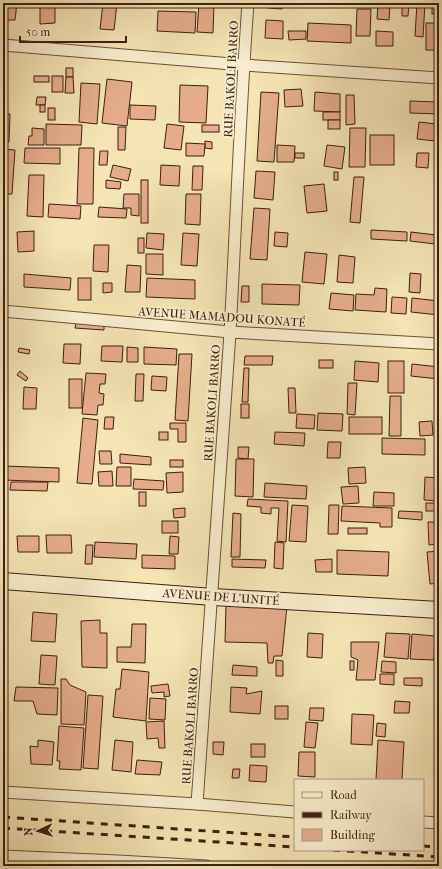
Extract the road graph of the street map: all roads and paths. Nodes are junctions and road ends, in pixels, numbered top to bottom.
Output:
1 (248, 3) edge
2 (3, 45) edge
3 (244, 65) junction
4 (439, 78) edge
5 (3, 311) edge
6 (230, 332) junction
7 (439, 344) edge
8 (3, 581) edge
9 (213, 597) junction
10 (439, 610) edge
11 (3, 792) edge
12 (197, 804) junction
13 (294, 812) edge
14 (424, 822) edge
15 (439, 823) edge
16 (10, 859) edge
17 (118, 863) edge
18 (206, 866) edge

1 - 3 street, RUE BAKOLI BARRO
2 - 3 street
3 - 4 street
3 - 6 street, RUE BAKOLI BARRO
5 - 6 street, AVENUE MAMADOU KONATÉ
6 - 7 street, AVENUE MAMADOU KONATÉ
6 - 9 street, RUE BAKOLI BARRO
8 - 9 street, AVENUE DE L'UNITÉ
9 - 10 street, AVENUE DE L'UNITÉ
9 - 12 street, RUE BAKOLI BARRO
11 - 12 street
12 - 13 street
14 - 15 street
16 - 17 street
17 - 18 street

